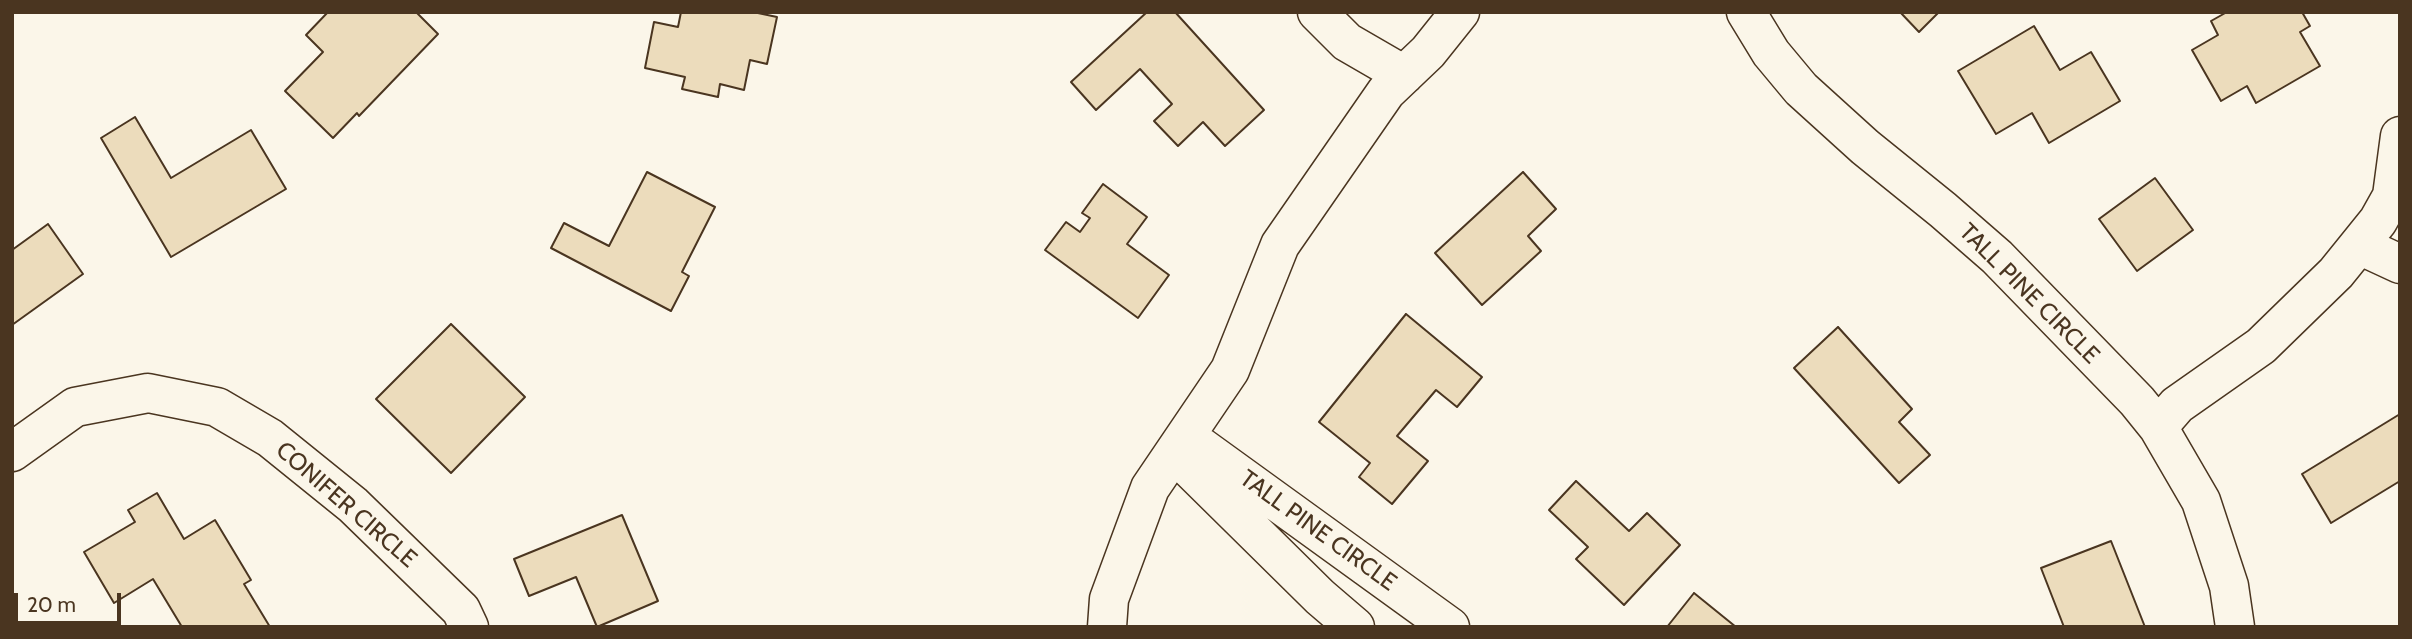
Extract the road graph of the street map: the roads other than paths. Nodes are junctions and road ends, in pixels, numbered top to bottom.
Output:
1 (1317, 12) edge
2 (1460, 12) edge
3 (1746, 12) edge
4 (1404, 75) junction
5 (2400, 136) edge
6 (2359, 245) junction
7 (2400, 264) edge
8 (2158, 427) junction
9 (1180, 445) junction
10 (12, 452) edge
11 (468, 627) edge
12 (1107, 627) edge
13 (1356, 627) edge
14 (1450, 627) edge
15 (2235, 627) edge

1 - 4 street
2 - 4 street
3 - 8 street, TALL PINE CIRCLE
4 - 9 street
5 - 6 street
6 - 7 street
6 - 8 street
8 - 15 street, TALL PINE CIRCLE
9 - 12 street
9 - 13 street, TALL PINE CIRCLE
9 - 14 street, TALL PINE CIRCLE
10 - 11 street, CONIFER CIRCLE

